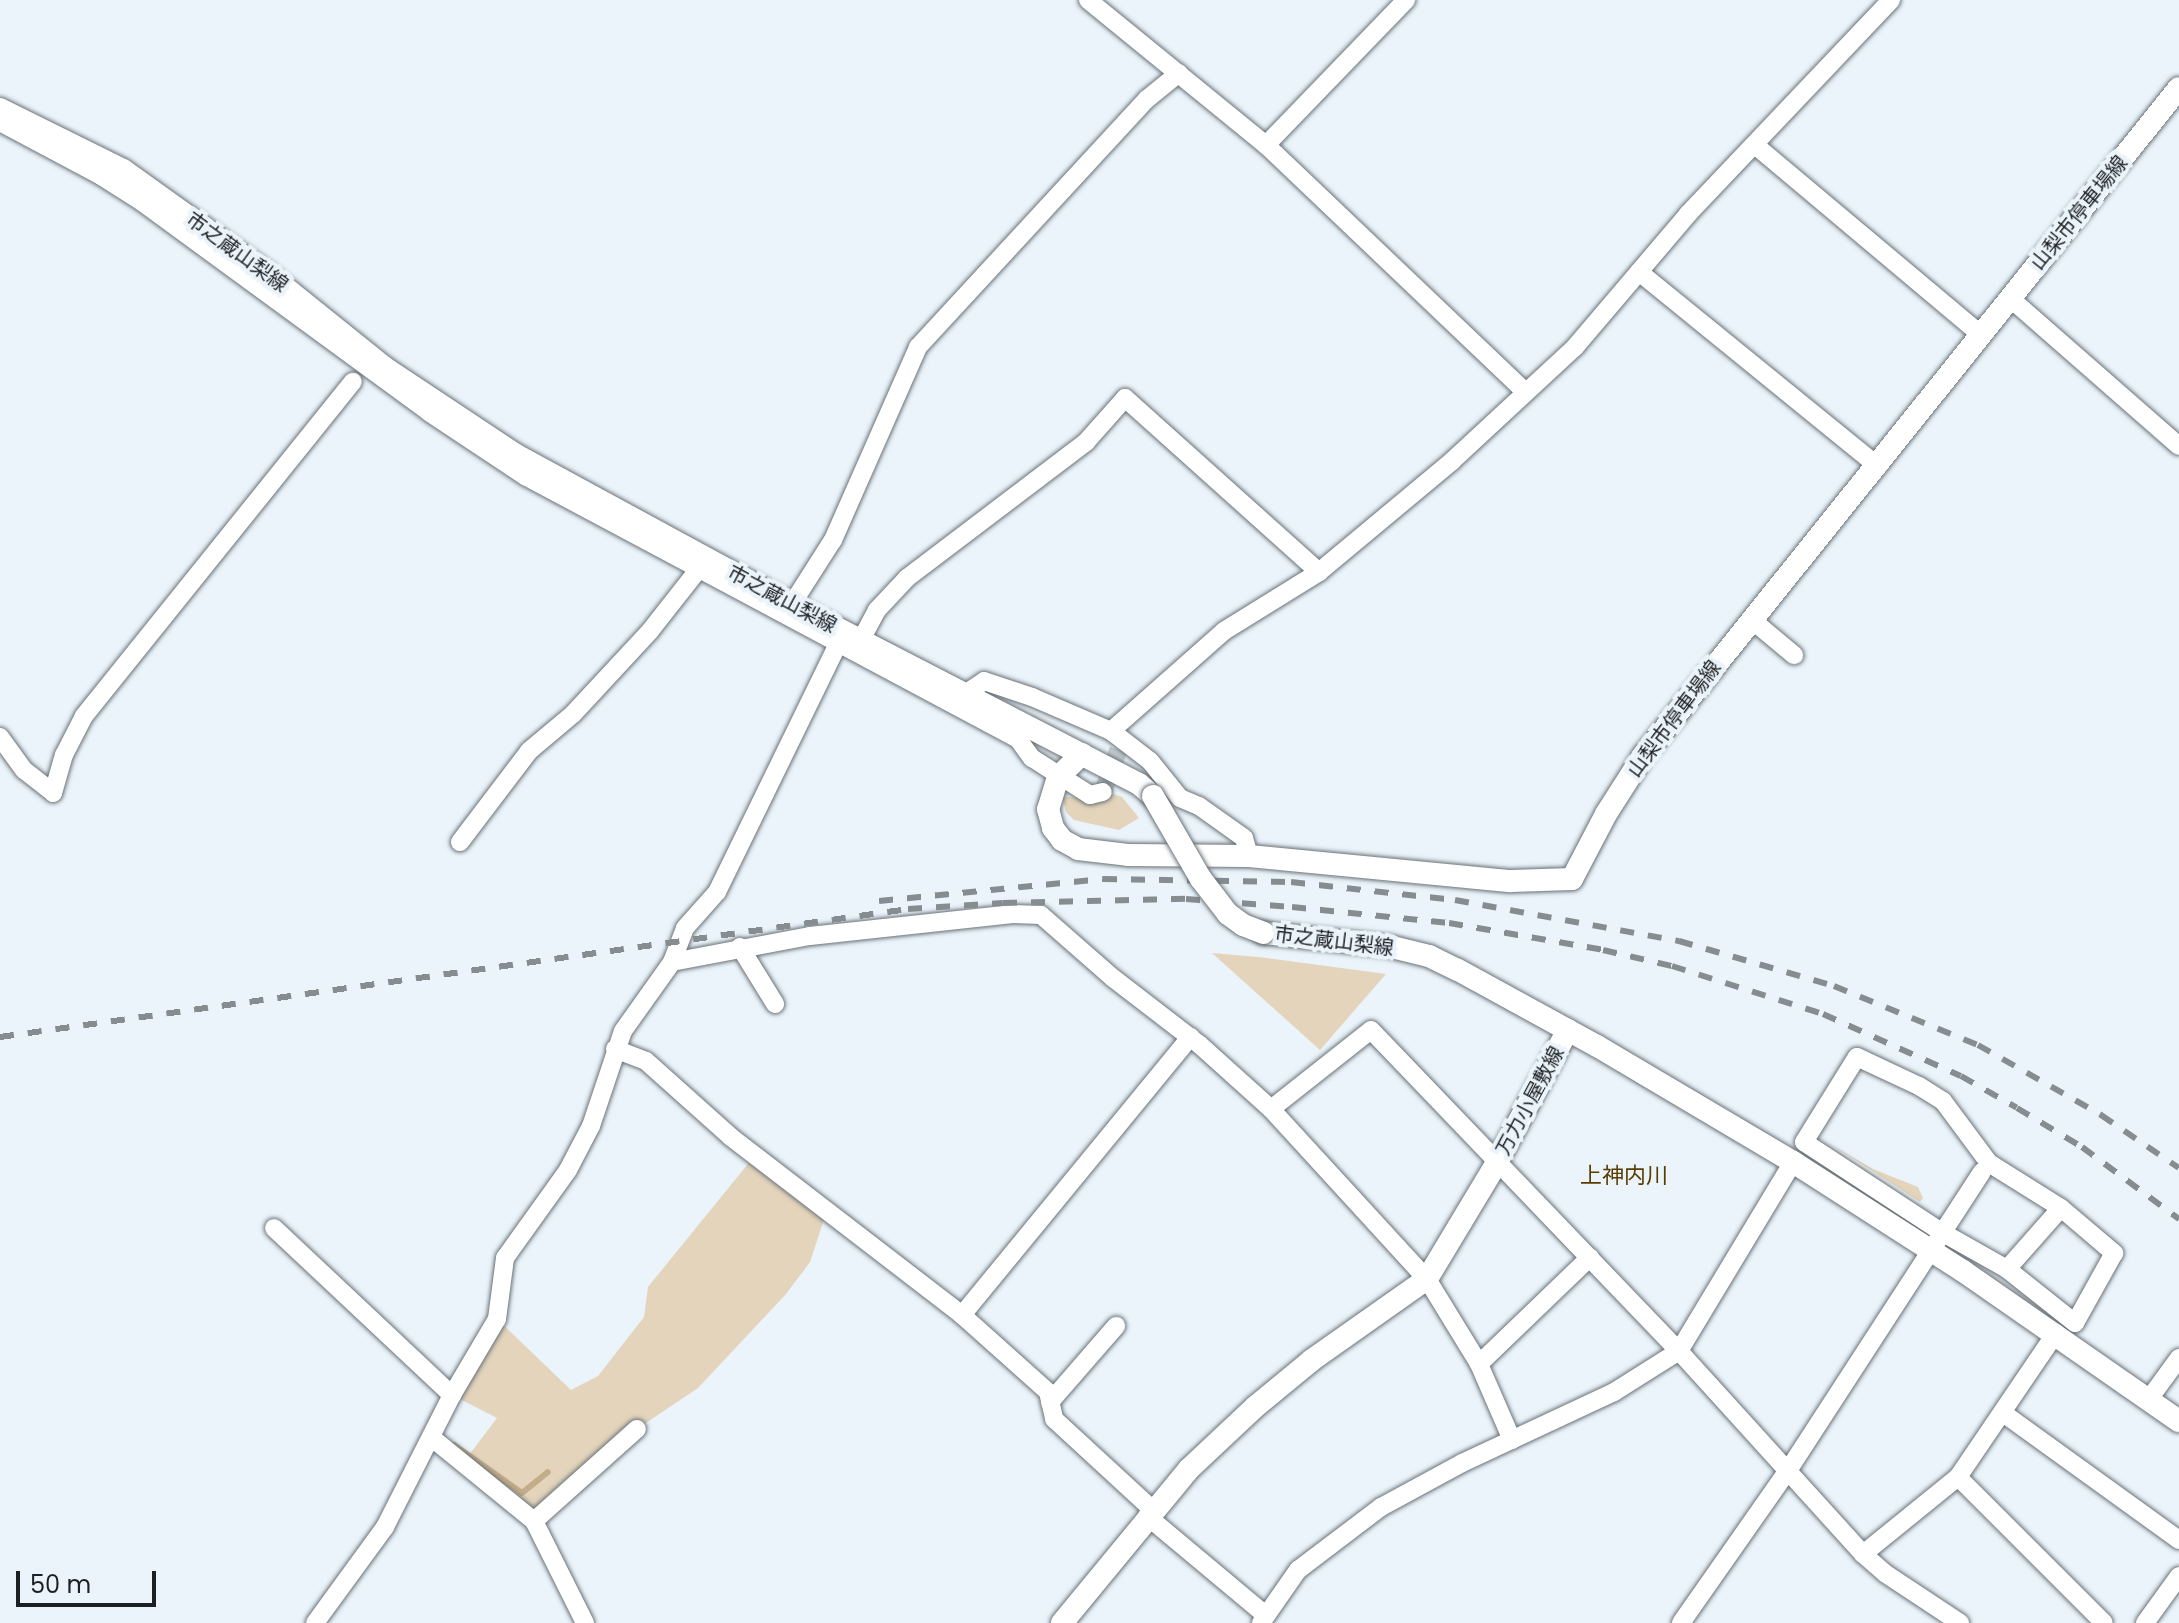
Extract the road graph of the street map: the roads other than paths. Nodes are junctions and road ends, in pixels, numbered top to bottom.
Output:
1 (1088, 0) edge
2 (1406, 0) edge
3 (1891, 0) edge
4 (1179, 73) junction
5 (2179, 88) edge
6 (0, 109) edge
7 (0, 122) edge
8 (1266, 145) junction
9 (1756, 146) junction
10 (1639, 272) junction
11 (2011, 299) junction
12 (1981, 335) junction
13 (353, 382) dead end
14 (1525, 392) junction
15 (2179, 446) edge
16 (1878, 466) junction
17 (703, 564) junction
18 (1319, 572) junction
19 (792, 604) junction
20 (1752, 620) junction
21 (847, 639) junction
22 (1794, 655) dead end
23 (965, 694) junction
24 (1111, 731) junction
25 (0, 737) edge
26 (1082, 754) junction
27 (1058, 777) junction
28 (1103, 792) dead end
29 (460, 842) dead end
30 (1249, 856) junction
31 (740, 947) junction
32 (672, 962) junction
33 (775, 1004) dead end
34 (1568, 1030) junction
35 (1190, 1037) junction
36 (615, 1049) junction
37 (1271, 1109) junction
38 (1793, 1162) junction
39 (1496, 1164) junction
40 (1982, 1172) dead end
41 (2061, 1208) junction
42 (274, 1228) dead end
43 (1938, 1242) junction
44 (1590, 1257) junction
45 (2007, 1269) junction
46 (1427, 1279) junction
47 (962, 1315) junction
48 (1116, 1326) dead end
49 (2056, 1333) junction
50 (1679, 1351) junction
51 (2179, 1358) edge
52 (1479, 1364) junction
53 (452, 1395) junction
54 (2149, 1399) junction
55 (1050, 1402) junction
56 (2003, 1413) junction
57 (2179, 1421) edge
58 (637, 1429) dead end
59 (432, 1438) junction
60 (1512, 1440) junction
61 (1789, 1469) junction
62 (1958, 1477) junction
63 (1150, 1513) junction
64 (534, 1521) junction
65 (2179, 1540) edge
66 (1863, 1554) junction
67 (2179, 1576) edge
68 (1263, 1618) edge
69 (315, 1623) edge
70 (585, 1623) edge
71 (1062, 1623) edge
72 (1681, 1623) edge
73 (1960, 1623) edge
74 (2104, 1623) edge
75 (2145, 1623) edge

1 - 4 street
2 - 8 street
3 - 9 street
4 - 8 street
4 - 19 street
5 - 11 main road, 山梨市停車場線
6 - 17 main road, 市之蔵山梨線
7 - 17 street
8 - 14 street
9 - 10 street
9 - 12 street
10 - 14 street
10 - 16 street
11 - 12 main road, 山梨市停車場線
11 - 15 street
12 - 16 main road, 山梨市停車場線
13 - 25 street
14 - 18 street
16 - 20 main road, 山梨市停車場線
17 - 19 main road, 市之蔵山梨線
17 - 21 street
17 - 29 street
18 - 21 street
18 - 24 street
19 - 21 main road, 市之蔵山梨線
20 - 22 street
20 - 30 main road, 山梨市停車場線
21 - 23 main road, 市之蔵山梨線
21 - 27 street
21 - 32 street
23 - 24 street
23 - 26 main road, 市之蔵山梨線
24 - 30 street
26 - 27 main road
26 - 34 main road, 市之蔵山梨線, bridge
27 - 28 street
27 - 30 main road, 山梨市停車場線
31 - 32 street
31 - 33 street
31 - 35 street
32 - 36 street
34 - 38 main road, 万力小屋敷線
34 - 39 main road, 万力小屋敷線
35 - 37 street
35 - 47 street
36 - 47 street
36 - 53 street
37 - 39 street
37 - 46 street
38 - 43 main road, 万力小屋敷線
38 - 50 street
39 - 44 street
39 - 46 main road, 万力小屋敷線
40 - 43 street
41 - 43 street
41 - 45 street
41 - 45 street
42 - 53 street
43 - 45 street
43 - 49 main road, 万力小屋敷線
43 - 61 street
44 - 50 street
44 - 52 street
46 - 52 street
46 - 63 main road, 万力小屋敷線
47 - 55 street
48 - 55 street
49 - 54 main road, 万力小屋敷線
49 - 56 street
50 - 60 street
50 - 61 street
51 - 54 street
52 - 60 street
53 - 59 street
54 - 57 main road, 万力小屋敷線
55 - 63 street
56 - 62 street
56 - 65 street
58 - 64 street
59 - 64 street
59 - 69 street
60 - 68 street
61 - 66 street
61 - 72 street
62 - 66 street
62 - 74 street
63 - 68 street
63 - 71 main road, 万力小屋敷線
64 - 70 street
66 - 73 street
67 - 75 street

